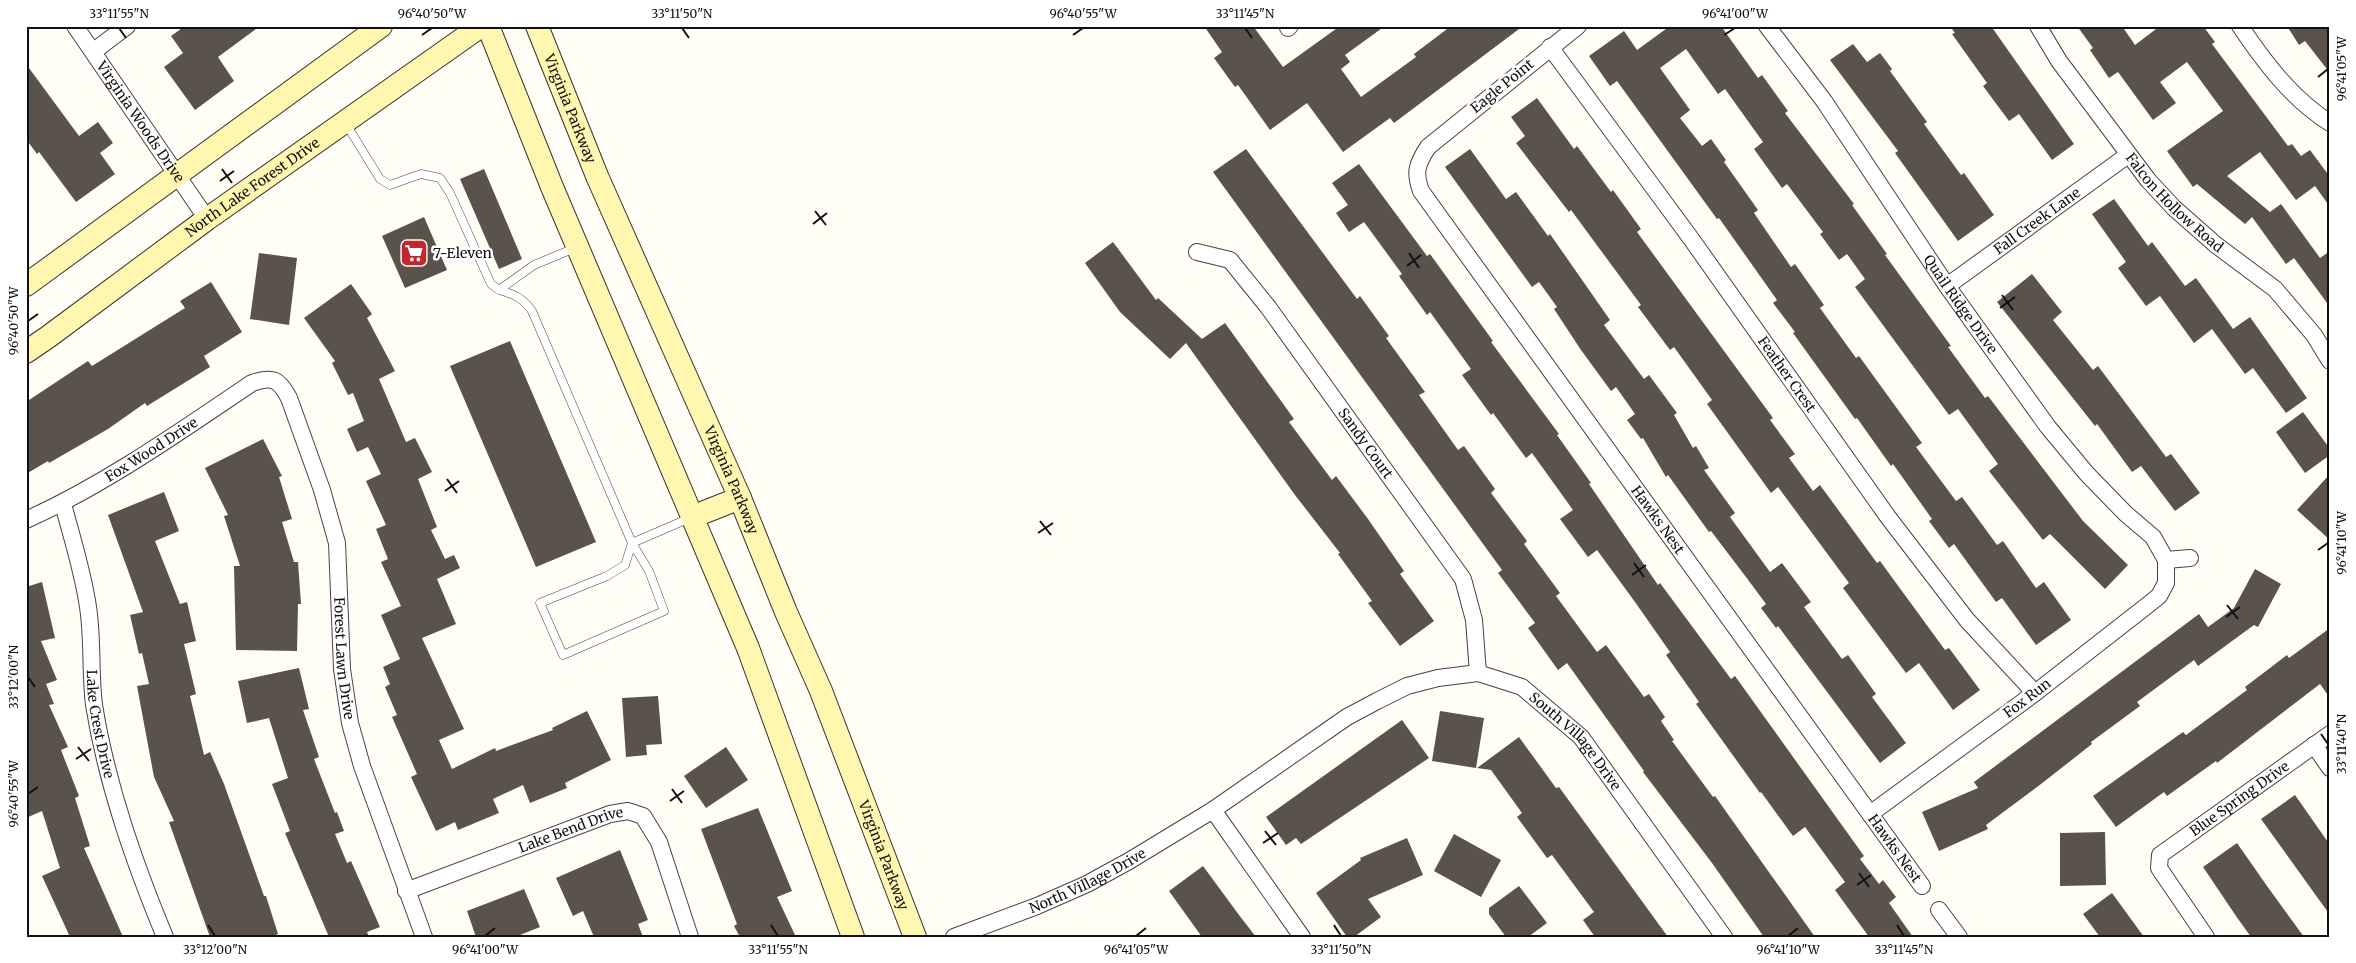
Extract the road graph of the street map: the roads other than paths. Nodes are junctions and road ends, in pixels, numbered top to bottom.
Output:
1 (75, 26) edge
2 (126, 26) edge
3 (381, 26) edge
4 (481, 26) edge
5 (488, 26) edge
6 (537, 26) edge
7 (1578, 26) edge
8 (1767, 26) edge
9 (2038, 26) edge
10 (2240, 26) edge
11 (1550, 47) junction
12 (94, 51) junction
13 (345, 122) junction
14 (2330, 123) edge
15 (1428, 148) joint
16 (2128, 154) junction
17 (178, 174) junction
18 (207, 219) junction
19 (578, 246) junction
20 (1197, 252) dead end
21 (26, 285) edge
22 (1947, 286) junction
23 (500, 290) junction
24 (26, 352) edge
25 (2330, 361) edge
26 (274, 379) joint
27 (740, 498) junction
28 (64, 504) junction
29 (692, 517) junction
30 (26, 520) edge
31 (632, 543) junction
32 (2190, 558) dead end
33 (2167, 564) junction
34 (1478, 673) junction
35 (2034, 693) junction
36 (2330, 734) edge
37 (2314, 745) junction
38 (2330, 768) edge
39 (1213, 810) junction
40 (1870, 814) junction
41 (1922, 886) dead end
42 (406, 891) junction
43 (1939, 910) dead end
44 (165, 937) edge
45 (424, 937) edge
46 (690, 937) edge
47 (853, 937) edge
48 (915, 937) edge
49 (954, 937) edge
50 (1302, 937) edge
51 (1724, 937) edge
52 (1958, 937) edge
53 (2206, 937) edge

1 - 12 street, Virginia Woods Drive
2 - 12 street
3 - 17 main road
4 - 13 main road, North Lake Forest Drive
5 - 19 main road
6 - 27 main road, Virginia Parkway
7 - 11 street, Eagle Point
8 - 22 street, Quail Ridge Drive
9 - 16 street, Falcon Hollow Road
10 - 14 street
11 - 15 street, Eagle Point
11 - 35 street, Feather Crest
12 - 17 street, Virginia Woods Drive
13 - 18 main road, North Lake Forest Drive
13 - 23 lane
15 - 40 street, Hawks Nest
16 - 22 street, Fall Creek Lane
16 - 25 street, Falcon Hollow Road
17 - 18 street, Virginia Woods Drive
17 - 21 main road
18 - 24 main road, North Lake Forest Drive
19 - 23 lane
19 - 29 main road
20 - 34 street, Sandy Court
22 - 33 street, Quail Ridge Drive
23 - 31 lane
26 - 28 street, Fox Wood Drive
26 - 42 street, Forest Lawn Drive
27 - 29 main road
27 - 48 main road, Virginia Parkway
28 - 30 street, Fox Wood Drive
28 - 44 street, Lake Crest Drive
29 - 31 lane
29 - 47 main road
31 - 31 lane
32 - 33 street
33 - 35 street, Fox Run
34 - 39 street, South Village Drive
34 - 51 street, South Village Drive
35 - 40 street, Fox Run
36 - 37 street, Blue Spring Drive
37 - 38 street
37 - 53 street, Blue Spring Drive
39 - 49 street, North Village Drive
39 - 50 street
40 - 41 street, Hawks Nest
42 - 45 street, Forest Lawn Drive
42 - 46 street, Lake Bend Drive
43 - 52 street

